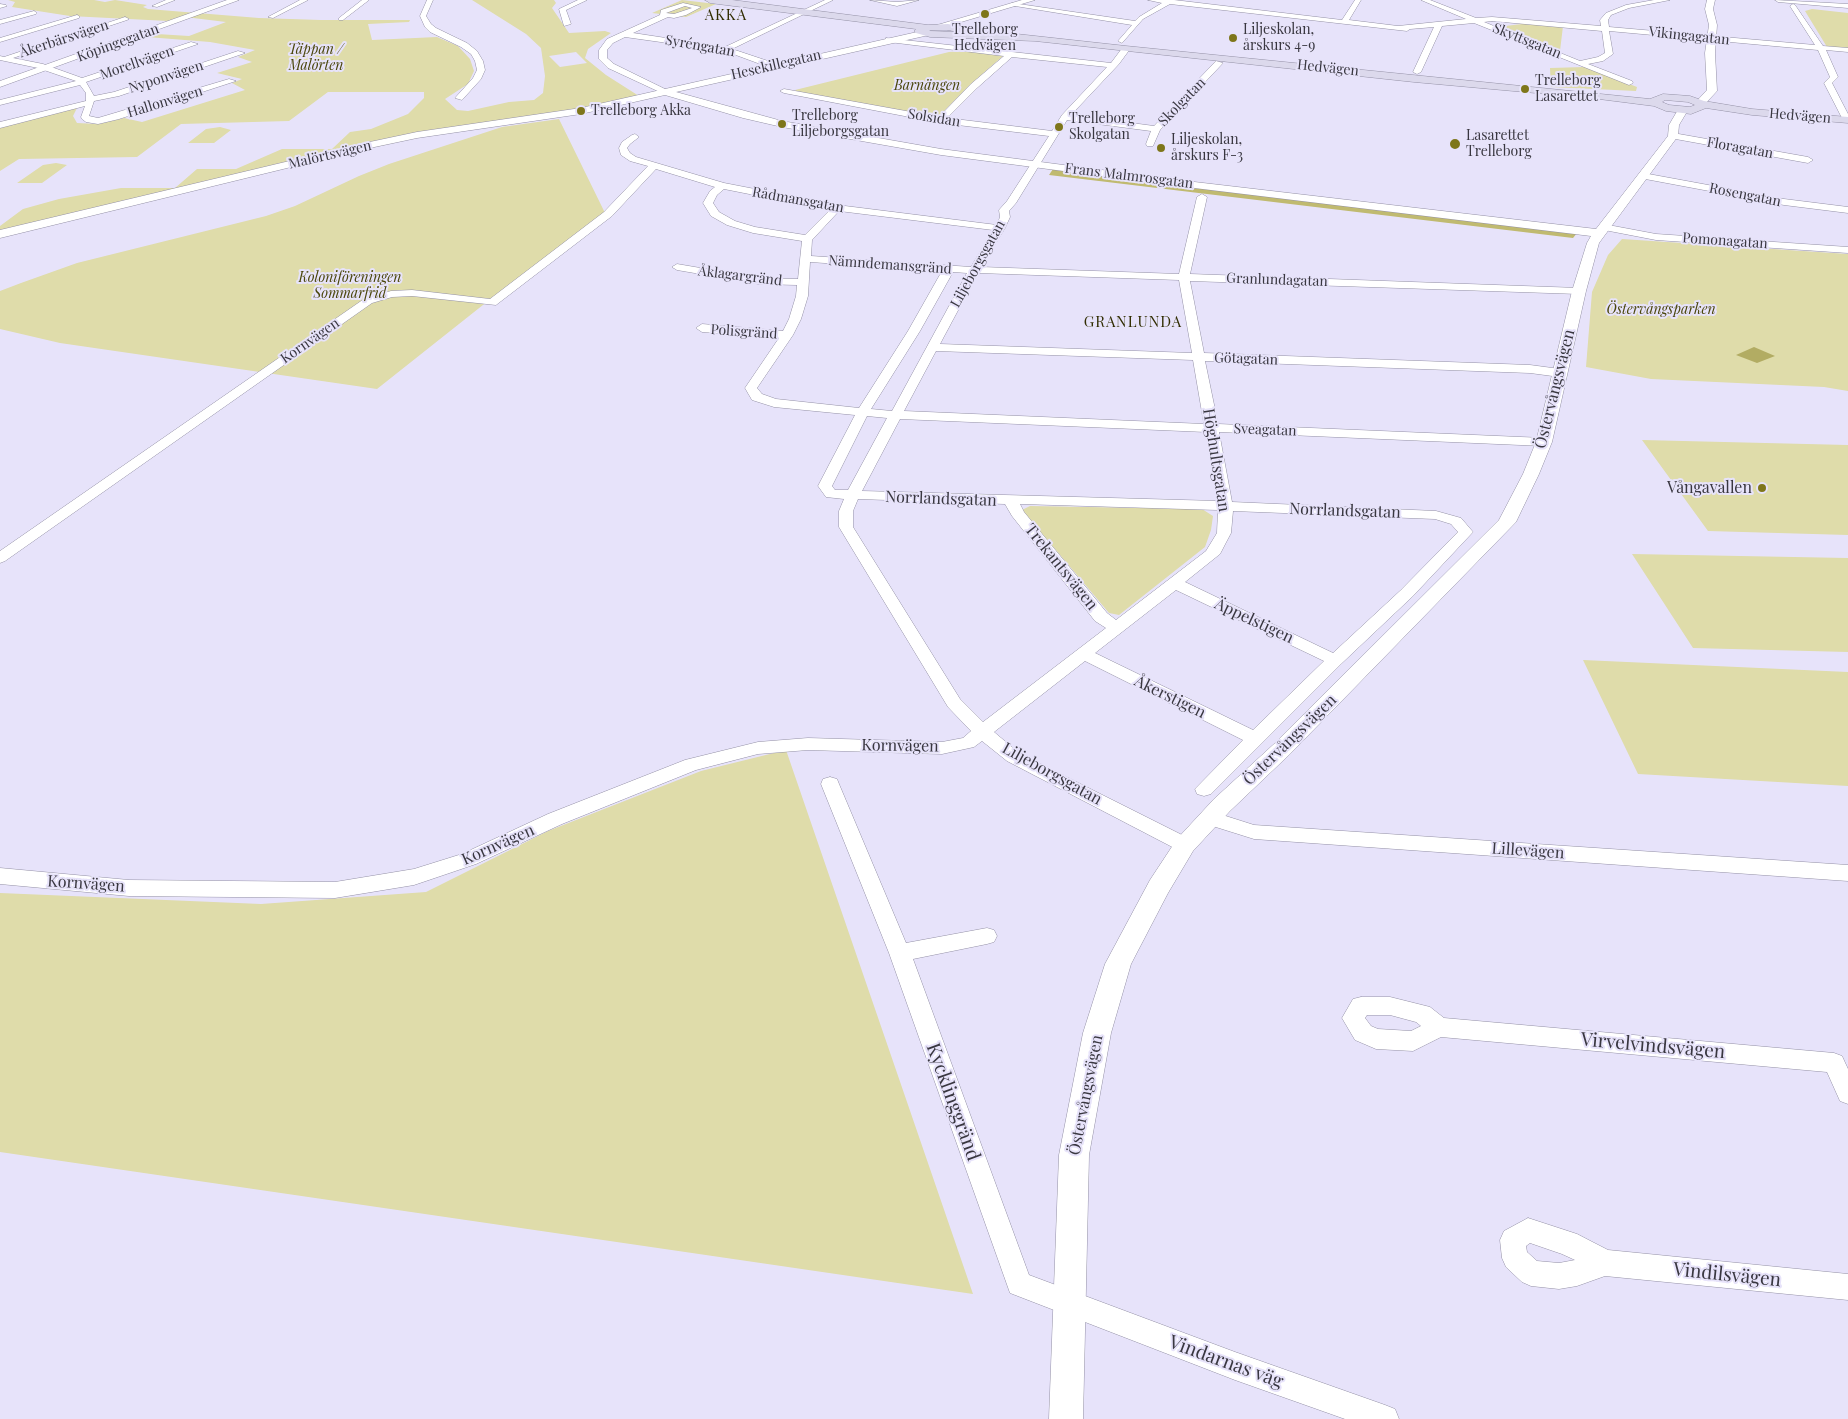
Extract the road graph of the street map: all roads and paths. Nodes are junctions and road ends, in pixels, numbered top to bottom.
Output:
1 (172, 0) edge
2 (235, 0) edge
3 (305, 0) edge
4 (366, 0) edge
5 (430, 0) edge
6 (584, 0) edge
7 (710, 0) edge
8 (830, 0) edge
9 (873, 0) edge
10 (916, 0) edge
11 (1032, 0) edge
12 (1150, 0) edge
13 (1358, 0) edge
14 (1424, 0) edge
15 (1667, 0) edge
16 (1711, 0) edge
17 (1778, 0) edge
18 (1170, 1) edge
19 (1012, 5) junction
20 (155, 6) dead end
21 (1260, 6) dead end
22 (1793, 6) dead end
23 (1848, 6) edge
24 (1253, 12) junction
25 (34, 13) dead end
26 (804, 13) junction
27 (666, 15) dead end
28 (78, 17) dead end
29 (271, 17) dead end
30 (125, 19) dead end
31 (341, 19) dead end
32 (965, 20) junction
33 (1475, 20) junction
34 (0, 22) edge
35 (1344, 22) junction
36 (1529, 22) junction
37 (1136, 23) junction
38 (567, 24) dead end
39 (1439, 24) junction
40 (938, 26) junction
41 (1488, 26) junction
42 (1397, 28) junction
43 (1604, 28) junction
44 (922, 30) junction
45 (952, 30) junction
46 (1435, 32) junction
47 (623, 34) junction
48 (1712, 38) junction
49 (0, 40) edge
50 (889, 40) junction
51 (194, 44) dead end
52 (1124, 45) junction
53 (1820, 48) junction
54 (726, 49) junction
55 (1848, 50) edge
56 (241, 53) dead end
57 (1010, 55) junction
58 (1, 59) edge
59 (1580, 63) junction
60 (1219, 64) dead end
61 (1113, 65) junction
62 (774, 66) junction
63 (47, 68) junction
64 (1417, 72) dead end
65 (81, 81) junction
66 (232, 81) dead end
67 (1712, 82) junction
68 (1629, 83) dead end
69 (0, 84) edge
70 (784, 91) dead end
71 (664, 92) junction
72 (1676, 97) junction
73 (459, 98) dead end
74 (90, 100) junction
75 (1658, 102) junction
76 (0, 103) edge
77 (1699, 106) junction
78 (1065, 117) junction
79 (941, 120) junction
80 (1848, 120) edge
81 (1676, 124) junction
82 (0, 125) edge
83 (1156, 129) junction
84 (1055, 134) junction
85 (635, 137) dead end
86 (1150, 144) dead end
87 (1808, 160) dead end
88 (653, 166) junction
89 (1032, 170) junction
90 (1643, 176) junction
91 (722, 186) junction
92 (1202, 197) junction
93 (836, 208) junction
94 (1848, 210) edge
95 (1000, 228) junction
96 (0, 234) edge
97 (1598, 235) junction
98 (806, 239) junction
99 (1848, 250) edge
100 (806, 259) junction
101 (677, 267) dead end
102 (949, 269) junction
103 (974, 270) junction
104 (1184, 277) junction
105 (802, 282) junction
106 (1579, 291) junction
107 (702, 328) dead end
108 (786, 335) junction
109 (932, 347) junction
110 (1198, 357) junction
111 (1560, 373) junction
112 (863, 412) junction
113 (895, 415) junction
114 (1211, 428) junction
115 (1544, 442) junction
116 (852, 496) junction
117 (1011, 501) junction
118 (1226, 506) junction
119 (0, 558) edge
120 (1174, 583) junction
121 (1116, 628) junction
122 (1084, 654) junction
123 (1335, 660) junction
124 (982, 732) junction
125 (1255, 739) junction
126 (830, 784) dead end
127 (1204, 789) dead end
128 (1210, 818) junction
129 (1185, 845) junction
130 (1848, 873) edge
131 (0, 876) edge
132 (987, 936) dead end
133 (900, 953) junction
134 (1439, 1027) dead end
135 (1841, 1063) edge
136 (1848, 1094) edge
137 (1605, 1264) dead end
138 (1848, 1288) edge
139 (1068, 1302) junction
140 (1066, 1419) edge
141 (1385, 1419) edge

1 - 20 street
2 - 63 street, Köpingegatan
3 - 29 street
4 - 31 street
5 - 73 street
6 - 38 street
7 - 26 main road
8 - 26 street
9 - 10 street
11 - 19 street
12 - 18 street
13 - 35 street
14 - 33 street, Skyttsgatan
15 - 43 street
16 - 48 street
17 - 23 street
18 - 24 street
18 - 37 street, Liljeborgsgatan
19 - 32 street
19 - 37 street
21 - 24 street
22 - 53 street
24 - 35 street
25 - 34 street
26 - 44 main road
26 - 54 street
27 - 47 street, Frans Malmrosgatan
28 - 49 street
30 - 58 street, Åkerbärsvägen
32 - 40 street
32 - 45 street
33 - 36 street, Vikingagatan
33 - 39 street
33 - 41 street, Skyttsgatan
35 - 42 street
36 - 41 street, Vikingagatan
36 - 43 street, Vikingagatan
37 - 52 street, Liljeborgsgatan
39 - 42 street
39 - 46 street
40 - 44 main road, Hedvägen
40 - 45 main road, Hedvägen
41 - 46 street, Vikingagatan
41 - 59 street, Skyttsgatan
42 - 46 street, Vikingagatan
43 - 48 street, Vikingagatan
43 - 59 street
44 - 45 main road, Hedvägen
44 - 50 street, Hesekillegatan
45 - 52 main road, Hedvägen
46 - 64 street
47 - 54 street, Syréngatan
47 - 71 street, Frans Malmrosgatan
48 - 53 street, Vikingagatan
48 - 67 street
50 - 57 street
50 - 62 street, Hesekillegatan
51 - 65 street, Morellvägen
52 - 61 street, Liljeborgsgatan
52 - 75 main road, Hedvägen
53 - 55 street, Vikingagatan
53 - 80 street
54 - 62 street, Syréngatan
56 - 74 street, Nyponvägen
57 - 61 street
57 - 79 street
58 - 63 street
59 - 68 street, Skyttsgatan
60 - 83 street, Skolgatan
61 - 78 street, Liljeborgsgatan
62 - 71 street, Hesekillegatan
63 - 65 street
63 - 69 street, Köpingegatan
65 - 74 street
65 - 76 street, Morellvägen
66 - 74 street, Hallonvägen
67 - 72 street
67 - 77 street
70 - 79 street, Solsidan
71 - 89 street, Frans Malmrosgatan
71 - 89 street, Frans Malmrosgatan
71 - 96 street, Malörtsvägen
72 - 75 main road, Hedvägen
72 - 77 main road, Hedvägen
74 - 82 street, Nyponvägen
75 - 81 main road, Hedvägen
77 - 80 main road, Hedvägen
77 - 81 main road, Hedvägen
78 - 83 street
78 - 84 street, Liljeborgsgatan
79 - 84 street, Solsidan
81 - 87 street, Floragatan
81 - 90 street, Östervångsvägen
83 - 86 street, Skolgatan
84 - 89 street, Liljeborgsgatan
85 - 88 street, Rådmansgatan
88 - 91 street, Rådmansgatan
88 - 119 street, Kornvägen
89 - 92 street, Frans Malmrosgatan
89 - 95 street, Liljeborgsgatan
89 - 97 street, Frans Malmrosgatan
90 - 94 street, Rosengatan
90 - 97 street, Östervångsvägen
91 - 93 street, Rådmansgatan
91 - 98 street
92 - 97 street, Frans Malmrosgatan
92 - 104 street, Höghultsgatan
93 - 95 street, Rådmansgatan
93 - 98 street
95 - 103 street, Liljeborgsgatan
97 - 99 street, Pomonagatan
97 - 106 street, Östervångsvägen
98 - 100 street
100 - 102 street, Nämndemansgränd
100 - 105 street
101 - 105 street, Åklagargränd
102 - 103 street, Nämndemansgränd
102 - 112 street, Liljeborgsgatan
103 - 104 street, Granlundagatan
103 - 109 street, Liljeborgsgatan
104 - 106 street, Granlundagatan
104 - 110 street, Höghultsgatan
105 - 108 street
106 - 111 street, Östervångsvägen
107 - 108 street, Polisgränd
108 - 112 street, Sveagatan
109 - 110 street, Götagatan
109 - 113 street, Liljeborgsgatan
110 - 111 street, Götagatan
110 - 114 street, Höghultsgatan
111 - 115 street, Östervångsvägen
112 - 113 street, Sveagatan
112 - 116 street, Liljeborgsgatan
113 - 114 street, Sveagatan
113 - 116 street, Liljeborgsgatan
114 - 115 street, Sveagatan
114 - 118 street, Höghultsgatan
115 - 128 street, Östervångsvägen
116 - 117 street, Norrlandsgatan
116 - 124 street, Liljeborgsgatan
117 - 118 street, Norrlandsgatan
117 - 121 street, Trekantsvägen
118 - 120 street, Höghultsgatan
118 - 123 street, Norrlandsgatan
120 - 121 street, Höghultsgatan
120 - 123 street, Äppelstigen
121 - 122 street, Höghultsgatan
122 - 124 street, Höghultsgatan
122 - 125 street, Åkerstigen
123 - 125 street, Norrlandsgatan
124 - 129 street, Liljeborgsgatan
124 - 131 street, Kornvägen
125 - 127 street, Norrlandsgatan
126 - 133 street
128 - 129 street, Östervångsvägen
128 - 130 street, Lillevägen
129 - 139 street, Östervångsvägen
132 - 133 street
133 - 139 street, Kycklinggränd
134 - 135 street, Virvelvindsvägen
135 - 136 street, Virvelvindsvägen
137 - 138 street, Vindilsvägen
139 - 140 street, Östervångsvägen
139 - 141 street, Vindarnas väg

